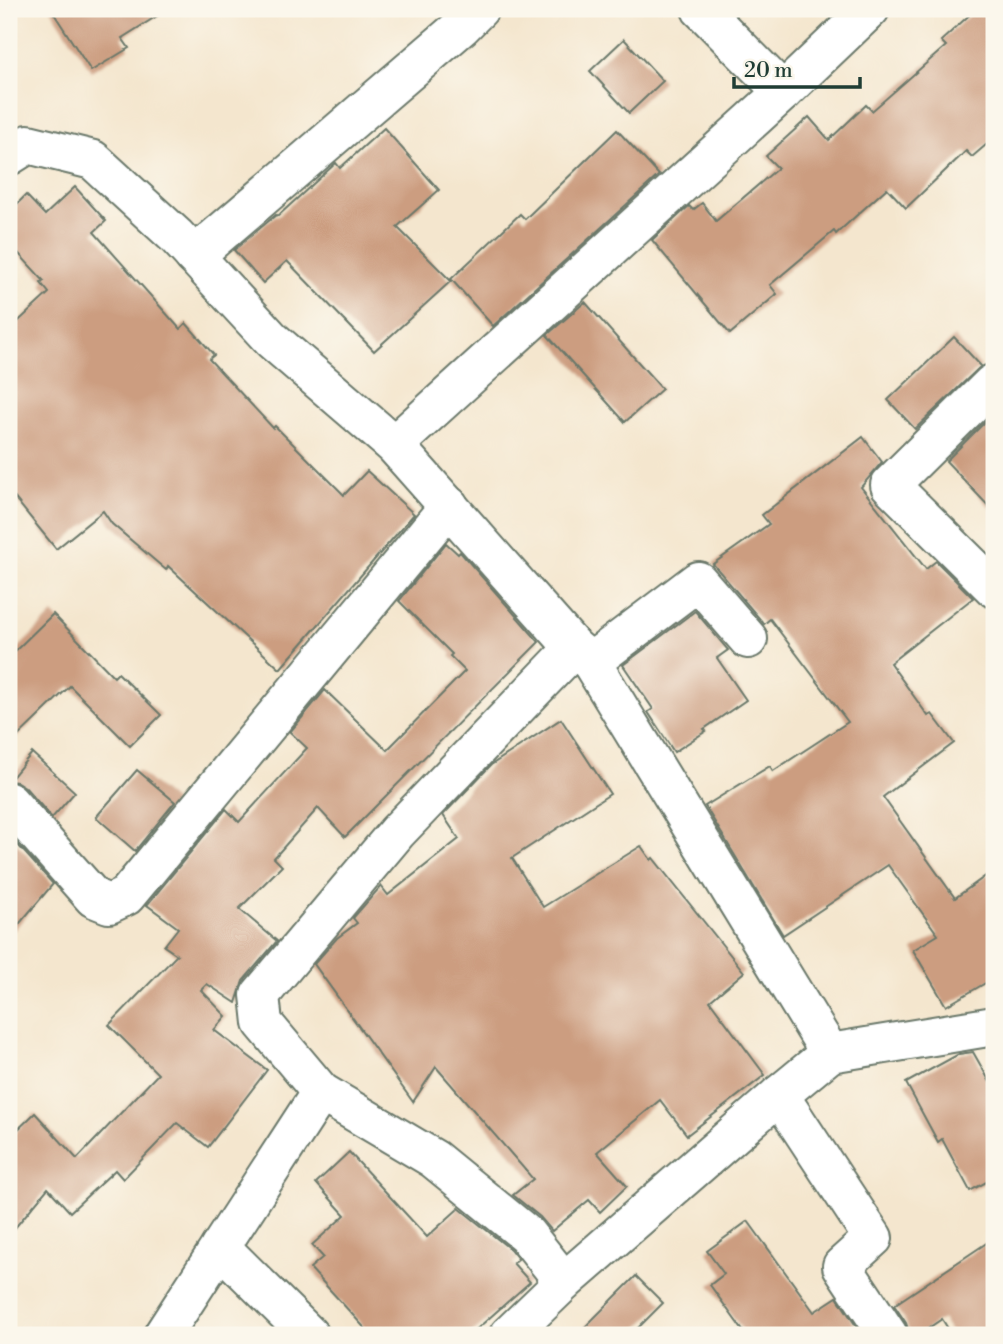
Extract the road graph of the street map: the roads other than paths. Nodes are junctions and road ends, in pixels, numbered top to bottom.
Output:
1 (479, 9) edge
2 (701, 9) edge
3 (870, 9) edge
4 (783, 92) junction
5 (9, 156) edge
6 (194, 256) junction
7 (992, 384) dead end
8 (394, 445) junction
9 (449, 506) junction
10 (994, 588) edge
11 (748, 639) dead end
12 (582, 655) junction
13 (9, 802) edge
14 (994, 1026) edge
15 (830, 1054) junction
16 (320, 1092) junction
17 (779, 1095) junction
18 (220, 1247) junction
19 (564, 1282) junction
20 (163, 1335) edge
21 (309, 1335) edge
22 (509, 1335) edge
23 (888, 1335) edge

1 - 6 street
2 - 4 street
3 - 4 street
4 - 8 street
5 - 6 street
6 - 8 street
7 - 10 street
8 - 9 street
9 - 12 street
9 - 13 street
11 - 12 street
12 - 15 street
12 - 16 street
14 - 15 street
15 - 17 street
16 - 18 street
16 - 19 street
17 - 19 street
17 - 23 street
18 - 20 street
18 - 21 street
19 - 22 street

